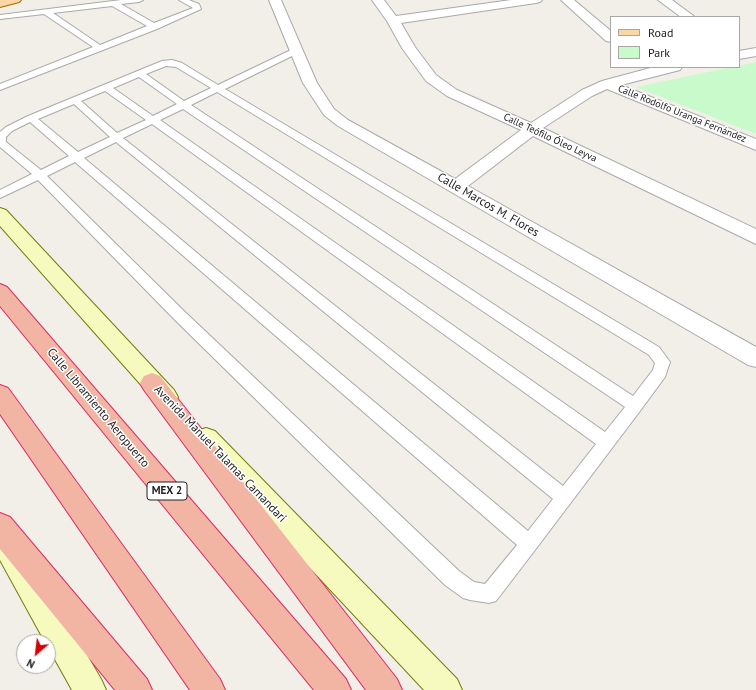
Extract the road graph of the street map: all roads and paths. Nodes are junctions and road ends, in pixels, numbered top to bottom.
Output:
1 (15, 0) edge
2 (139, 0) edge
3 (184, 0) edge
4 (275, 0) edge
5 (378, 0) edge
6 (536, 0) edge
7 (567, 0) edge
8 (664, 0) edge
9 (0, 3) edge
10 (113, 3) junction
11 (45, 11) junction
12 (688, 16) edge
13 (0, 17) edge
14 (393, 20) junction
15 (154, 27) junction
16 (610, 37) edge
17 (99, 48) junction
18 (295, 51) junction
19 (756, 52) edge
20 (740, 54) edge
21 (662, 68) edge
22 (648, 69) edge
23 (140, 74) junction
24 (607, 84) junction
25 (0, 87) edge
26 (106, 88) junction
27 (218, 89) junction
28 (75, 100) junction
29 (184, 105) junction
30 (31, 118) junction
31 (154, 120) junction
32 (532, 129) junction
33 (117, 138) junction
34 (756, 145) edge
35 (78, 157) junction
36 (40, 175) junction
37 (456, 187) junction
38 (0, 194) edge
39 (0, 214) edge
40 (756, 237) edge
41 (0, 292) edge
42 (756, 358) edge
43 (152, 383) junction
44 (0, 395) edge
45 (635, 406) junction
46 (607, 442) junction
47 (564, 498) junction
48 (0, 527) edge
49 (0, 533) edge
50 (529, 544) junction
51 (90, 690) edge
52 (136, 690) edge
53 (209, 690) edge
54 (335, 690) edge
55 (386, 690) edge
56 (446, 690) edge

1 - 9 main road
2 - 10 lane
3 - 15 lane
4 - 18 street, Calle Marcos M. Flores
5 - 14 street, Calle Teófilo Óleo Leyva
6 - 14 street
7 - 16 street
8 - 12 street
10 - 11 lane
10 - 15 lane
11 - 13 lane
11 - 17 lane
14 - 32 street, Calle Teófilo Óleo Leyva
15 - 17 lane
17 - 25 lane
18 - 27 lane
18 - 37 street, Calle Marcos M. Flores
19 - 20 street
21 - 22 street
22 - 24 street
23 - 26 lane
23 - 27 lane
23 - 29 lane
24 - 32 street
24 - 34 street, Calle Rodolfo Uranga Fernández
26 - 28 lane
26 - 31 lane
27 - 29 lane
27 - 45 lane
28 - 30 lane
28 - 33 lane
29 - 31 lane
29 - 45 lane
30 - 35 lane
30 - 36 lane
31 - 33 lane
31 - 46 lane
32 - 37 street
32 - 40 street, Calle Teófilo Óleo Leyva
33 - 35 lane
33 - 47 lane
35 - 36 lane
35 - 50 lane
36 - 38 lane
36 - 50 lane
37 - 42 street, Calle Marcos M. Flores
39 - 43 main road, Avenida Manuel Talamas Camandari
41 - 54 highway, Calle Libramiento Aeropuerto / MEX 2
43 - 55 highway
43 - 56 main road, Avenida Manuel Talamas Camandari
44 - 53 highway
45 - 46 lane
46 - 47 lane
47 - 50 lane
48 - 52 highway
49 - 51 main road

